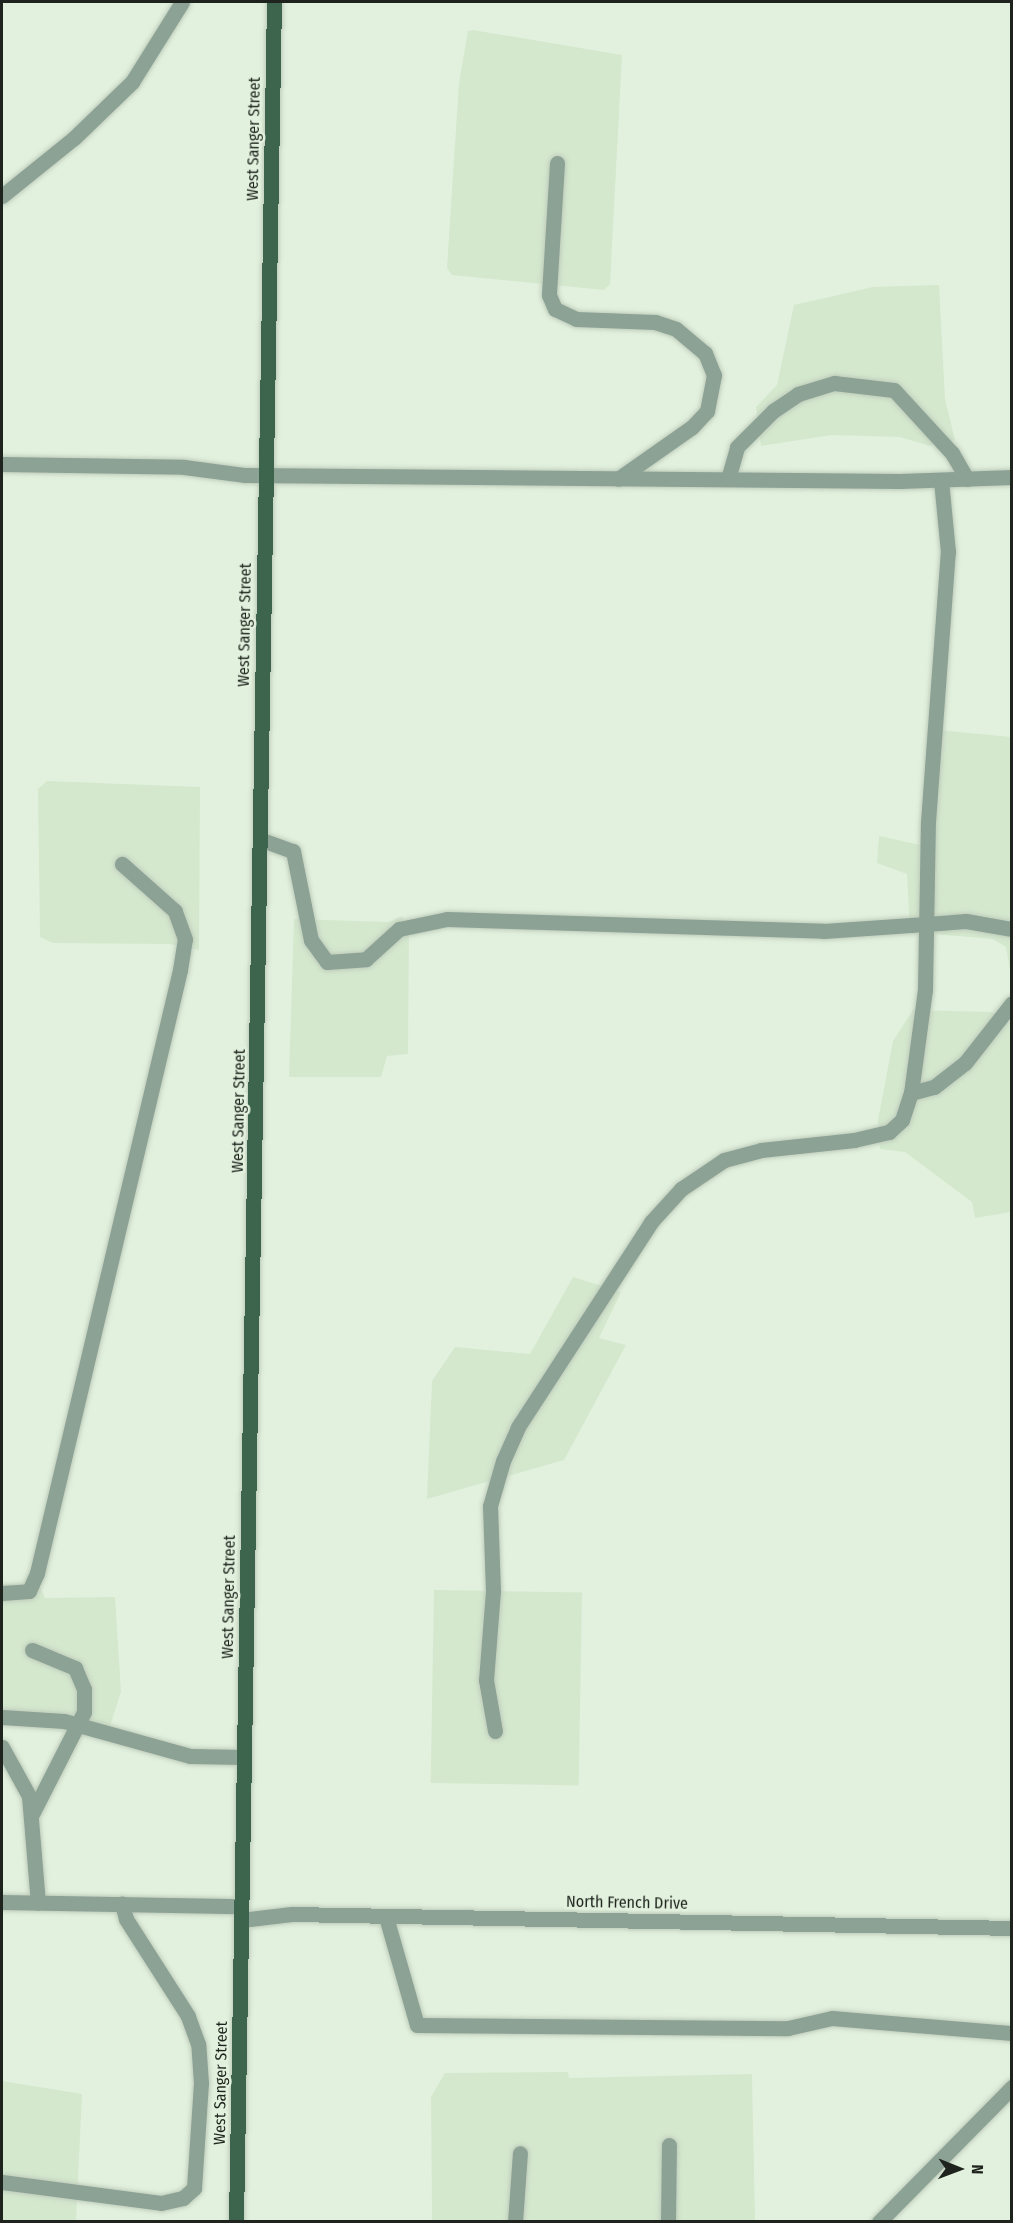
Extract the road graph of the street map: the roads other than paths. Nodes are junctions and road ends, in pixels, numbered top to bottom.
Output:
1 (182, 2) edge
2 (274, 2) edge
3 (557, 163) dead end
4 (2, 196) edge
5 (2, 464) edge
6 (267, 475) junction
7 (1011, 477) edge
8 (728, 478) junction
9 (618, 479) junction
10 (967, 479) junction
11 (941, 480) junction
12 (262, 840) junction
13 (122, 864) dead end
14 (924, 922) junction
15 (1011, 929) edge
16 (1011, 1004) edge
17 (911, 1093) junction
18 (2, 1593) edge
19 (32, 1650) dead end
20 (2, 1717) edge
21 (77, 1725) junction
22 (495, 1731) dead end
23 (2, 1747) edge
24 (244, 1757) junction
25 (32, 1814) junction
26 (2, 1902) edge
27 (38, 1903) junction
28 (122, 1904) junction
29 (241, 1913) junction
30 (386, 1917) junction
31 (1011, 1928) edge
32 (1011, 2033) edge
33 (1011, 2087) edge
34 (669, 2145) dead end
35 (520, 2153) dead end
36 (2, 2182) edge
37 (236, 2222) edge
38 (515, 2222) edge
39 (668, 2222) edge
40 (879, 2222) edge

1 - 4 street
2 - 6 main road, West Sanger Street
3 - 9 street
5 - 6 street
6 - 9 street
6 - 12 main road, West Sanger Street
7 - 10 street
8 - 9 street
8 - 10 street
8 - 11 street
10 - 11 street
11 - 14 street
12 - 14 street
12 - 24 main road, West Sanger Street
13 - 18 street
14 - 15 street
14 - 17 street
16 - 17 street
17 - 22 street
19 - 21 street
20 - 21 street
21 - 24 street
21 - 25 street
23 - 25 street
24 - 29 main road, West Sanger Street
25 - 27 street
26 - 27 street, North French Drive
27 - 28 street, North French Drive
28 - 29 street, North French Drive
28 - 36 street
29 - 30 street, North French Drive
29 - 37 main road, West Sanger Street
30 - 31 street, North French Drive
30 - 32 street
33 - 40 street
34 - 39 street
35 - 38 street

